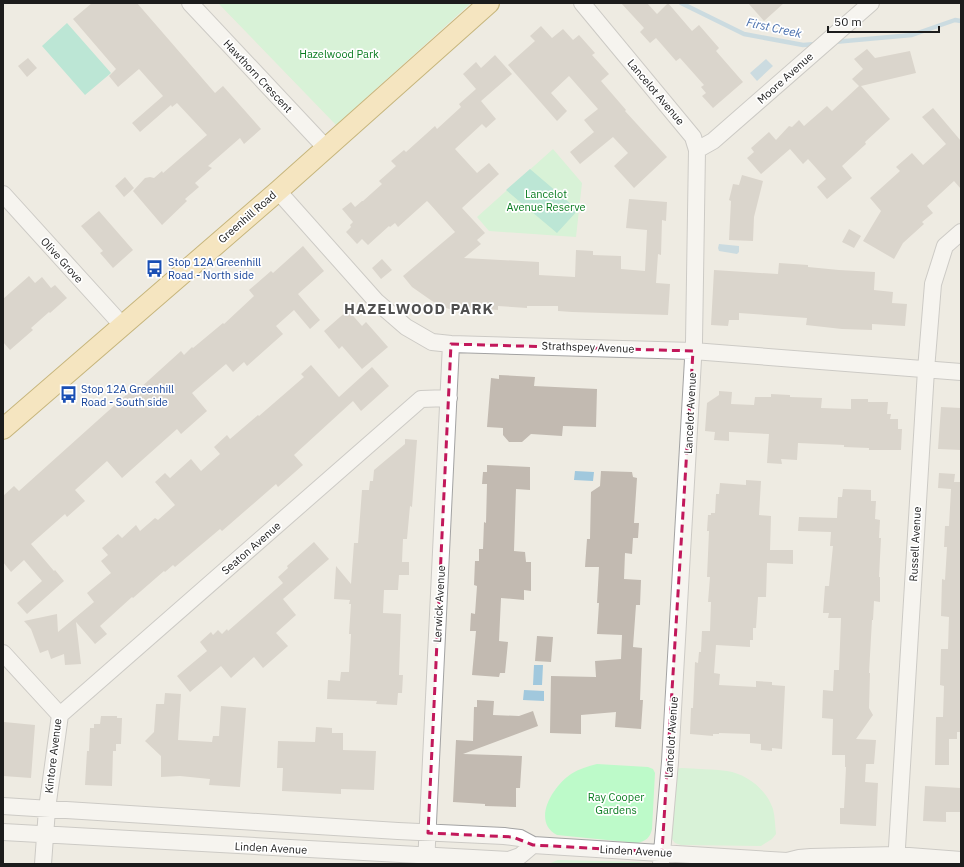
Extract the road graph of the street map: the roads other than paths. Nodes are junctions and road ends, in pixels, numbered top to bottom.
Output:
1 (190, 3) edge
2 (489, 3) edge
3 (582, 3) edge
4 (871, 3) edge
5 (326, 148) junction
6 (697, 150) junction
7 (278, 191) junction
8 (3, 194) edge
9 (961, 232) edge
10 (122, 325) junction
11 (451, 344) junction
12 (693, 351) junction
13 (926, 370) junction
14 (961, 372) edge
15 (449, 398) junction
16 (3, 428) edge
17 (3, 653) edge
18 (60, 715) junction
19 (3, 806) edge
20 (47, 809) junction
21 (3, 832) edge
22 (428, 833) junction
23 (44, 835) junction
24 (534, 845) junction
25 (662, 858) edge
26 (426, 860) edge
27 (896, 860) edge
28 (961, 860) edge
29 (788, 862) edge
30 (43, 864) edge

1 - 5 street, Hawthorn Crescent
2 - 5 main road, Greenhill Road
3 - 6 street, Lancelot Avenue
4 - 6 street, Moore Avenue
5 - 7 main road, Greenhill Road
6 - 12 street, Lancelot Avenue
7 - 10 main road, Greenhill Road
7 - 11 street, Strathspey Avenue
8 - 10 street, Olive Grove
9 - 13 street, Russell Avenue
10 - 16 main road, Greenhill Road
11 - 12 street, Strathspey Avenue
11 - 15 street, Lerwick Avenue
12 - 13 street, Strathspey Avenue
12 - 25 street, Lancelot Avenue
13 - 14 street, Strathspey Avenue
13 - 27 street, Russell Avenue
15 - 18 street, Seaton Avenue
15 - 22 street, Lerwick Avenue
17 - 18 street, Kintore Avenue
18 - 20 street, Kintore Avenue
19 - 20 street, Linden Avenue
20 - 22 street, Linden Avenue
20 - 23 street, Kintore Avenue
21 - 23 street, Linden Avenue
22 - 24 street, Linden Avenue
22 - 26 street, Lerwick Avenue
23 - 26 street, Linden Avenue
23 - 30 street, Kintore Avenue
24 - 25 street, Linden Avenue
24 - 26 street, Linden Avenue
25 - 29 street, Linden Avenue
27 - 28 street, Linden Avenue
27 - 29 street, Linden Avenue

